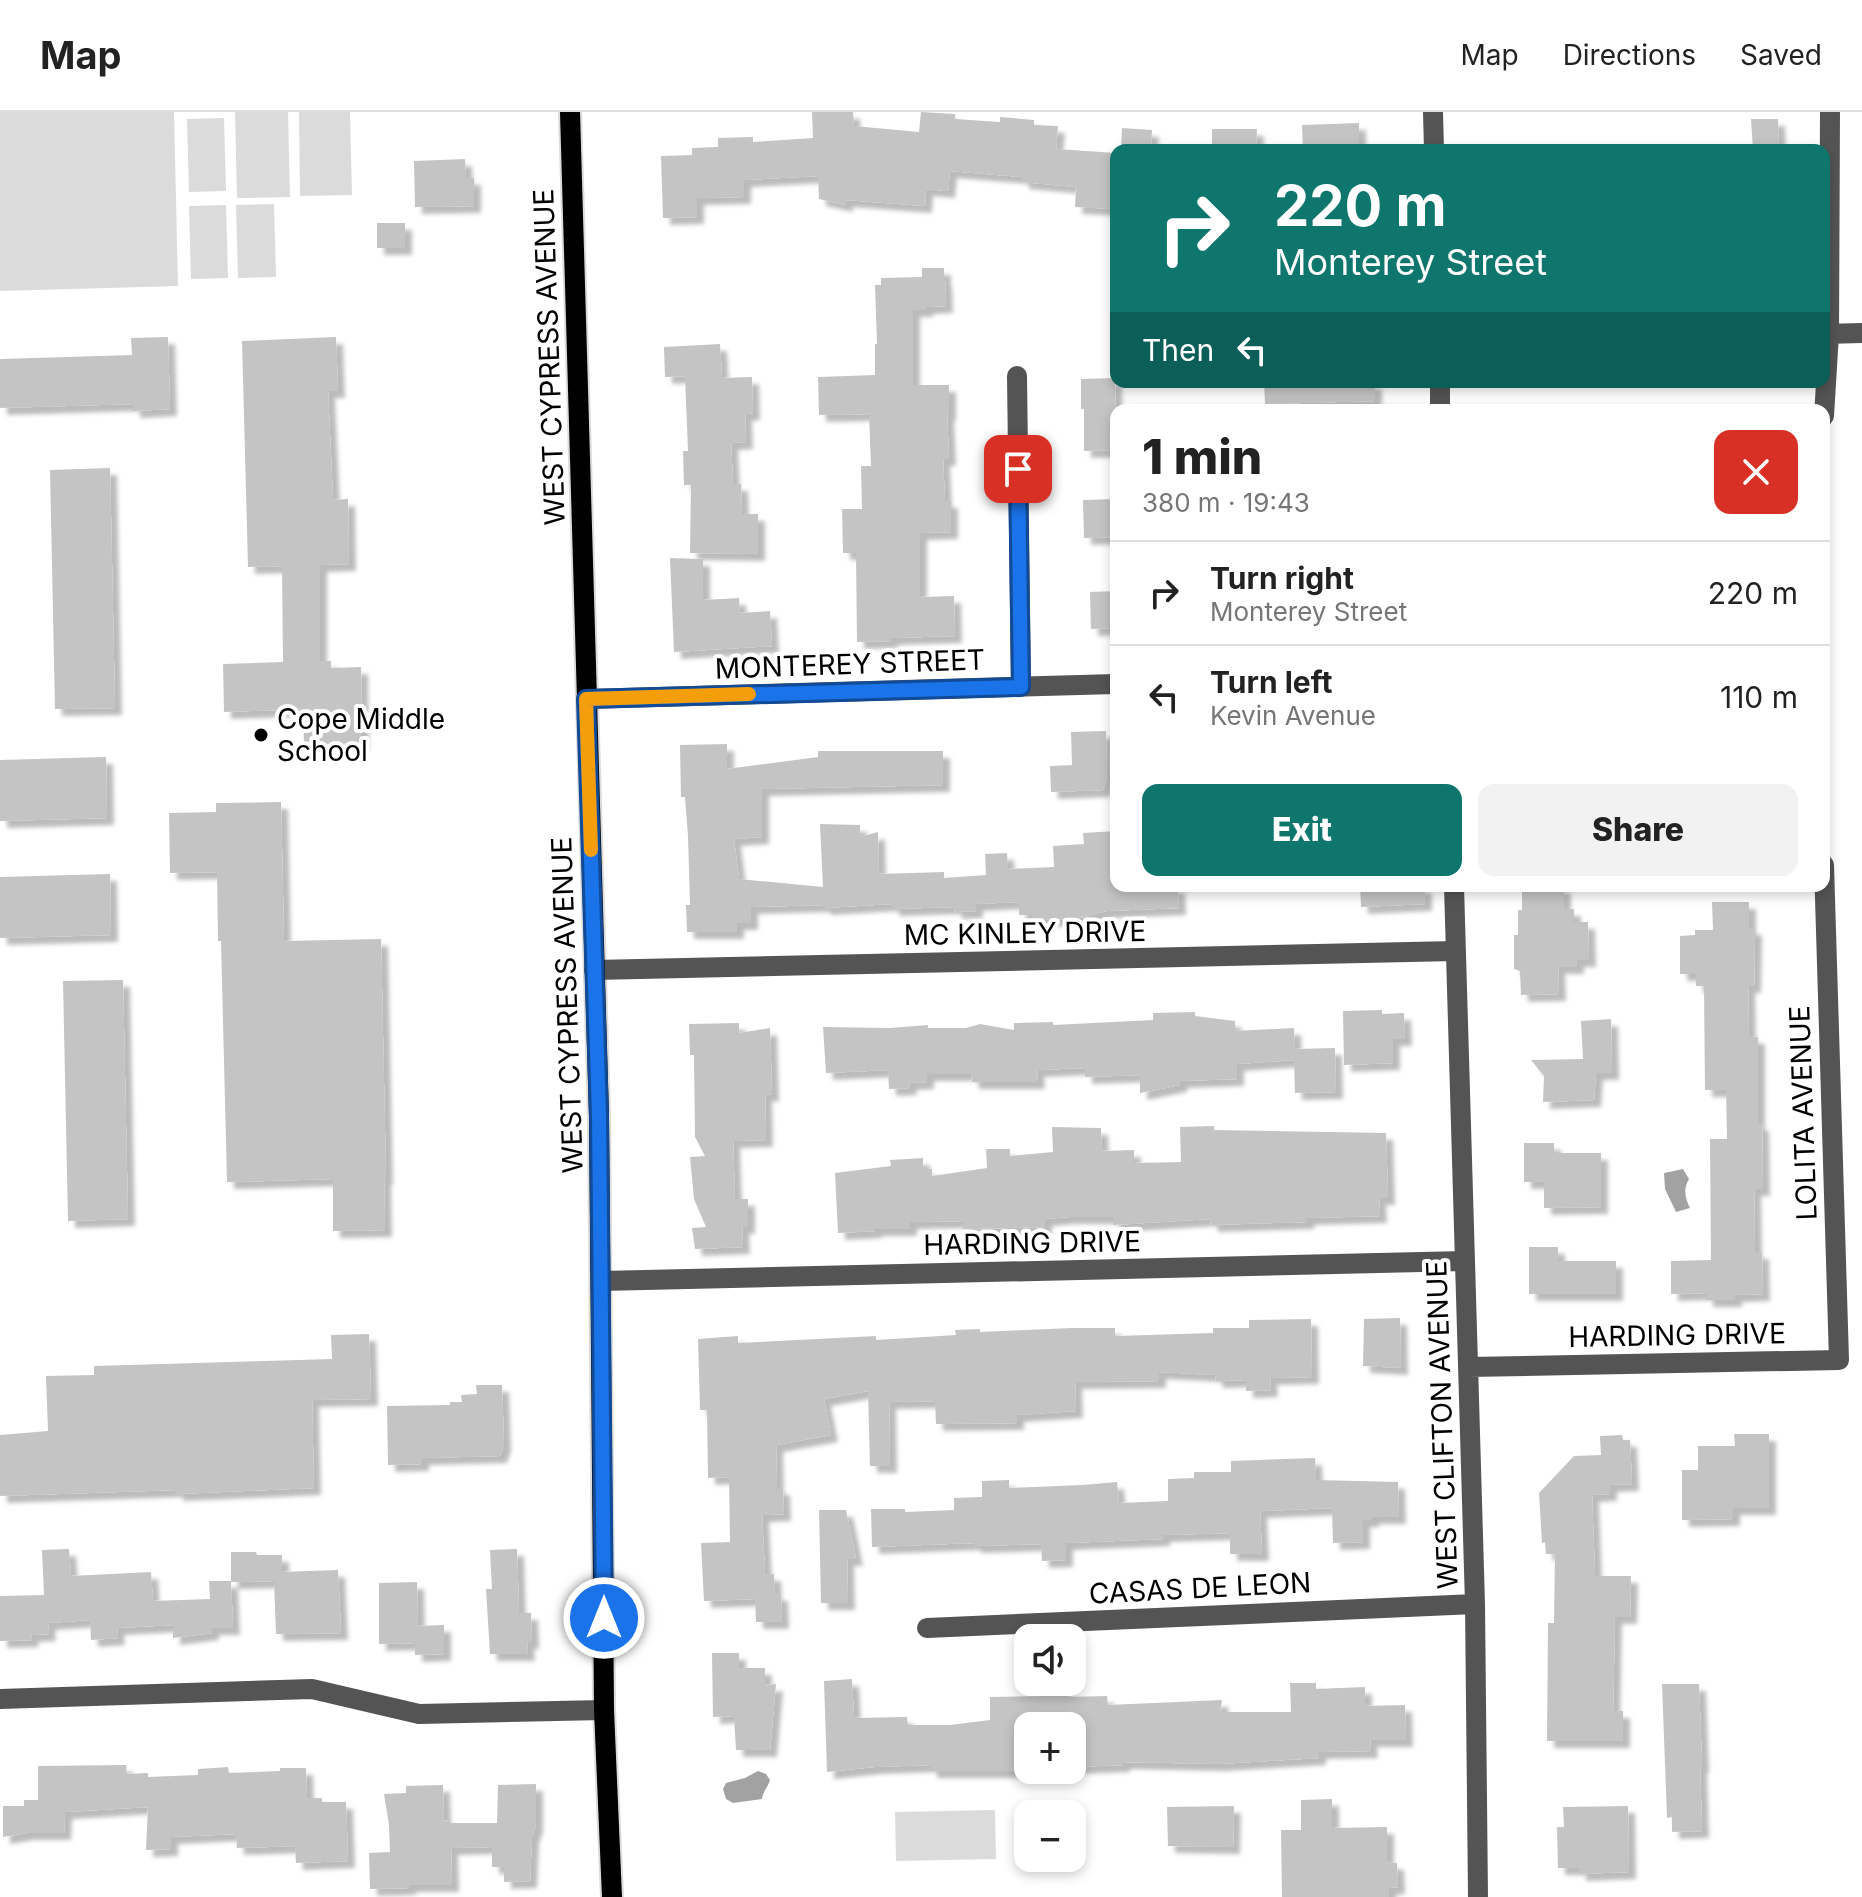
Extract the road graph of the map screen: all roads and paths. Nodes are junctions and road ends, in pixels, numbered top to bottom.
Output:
1 (570, 112) edge
2 (1433, 112) edge
3 (1830, 112) edge
4 (1434, 144) edge
5 (1829, 144) edge
6 (1862, 333) edge
7 (1830, 334) edge
8 (1017, 376) dead end
9 (1110, 684) edge
10 (1021, 687) junction
11 (586, 699) junction
12 (1454, 892) edge
13 (1825, 892) edge
14 (1456, 951) junction
15 (594, 970) junction
16 (1465, 1261) junction
17 (601, 1281) junction
18 (1839, 1360) joint
19 (1468, 1367) junction
20 (1475, 1604) junction
21 (927, 1628) dead end
22 (0, 1699) edge
23 (604, 1710) junction
24 (612, 1897) edge
25 (1478, 1897) edge

1 - 11 main road, WEST CYPRESS AVENUE
2 - 4 street
3 - 5 street
6 - 7 street
8 - 10 street
9 - 10 street, MONTEREY STREET
10 - 11 street, MONTEREY STREET
11 - 15 main road, WEST CYPRESS AVENUE
12 - 14 street, WEST CLIFTON AVENUE
13 - 18 street, LOLITA AVENUE
14 - 15 street, MC KINLEY DRIVE
14 - 16 street, WEST CLIFTON AVENUE
15 - 17 main road, WEST CYPRESS AVENUE
16 - 17 street, HARDING DRIVE
16 - 19 street, WEST CLIFTON AVENUE
17 - 23 main road, WEST CYPRESS AVENUE
18 - 19 street, HARDING DRIVE
19 - 20 street, WEST CLIFTON AVENUE
20 - 21 street, CASAS DE LEON
20 - 25 street, WEST CLIFTON AVENUE
22 - 23 street
23 - 24 main road, WEST CYPRESS AVENUE

